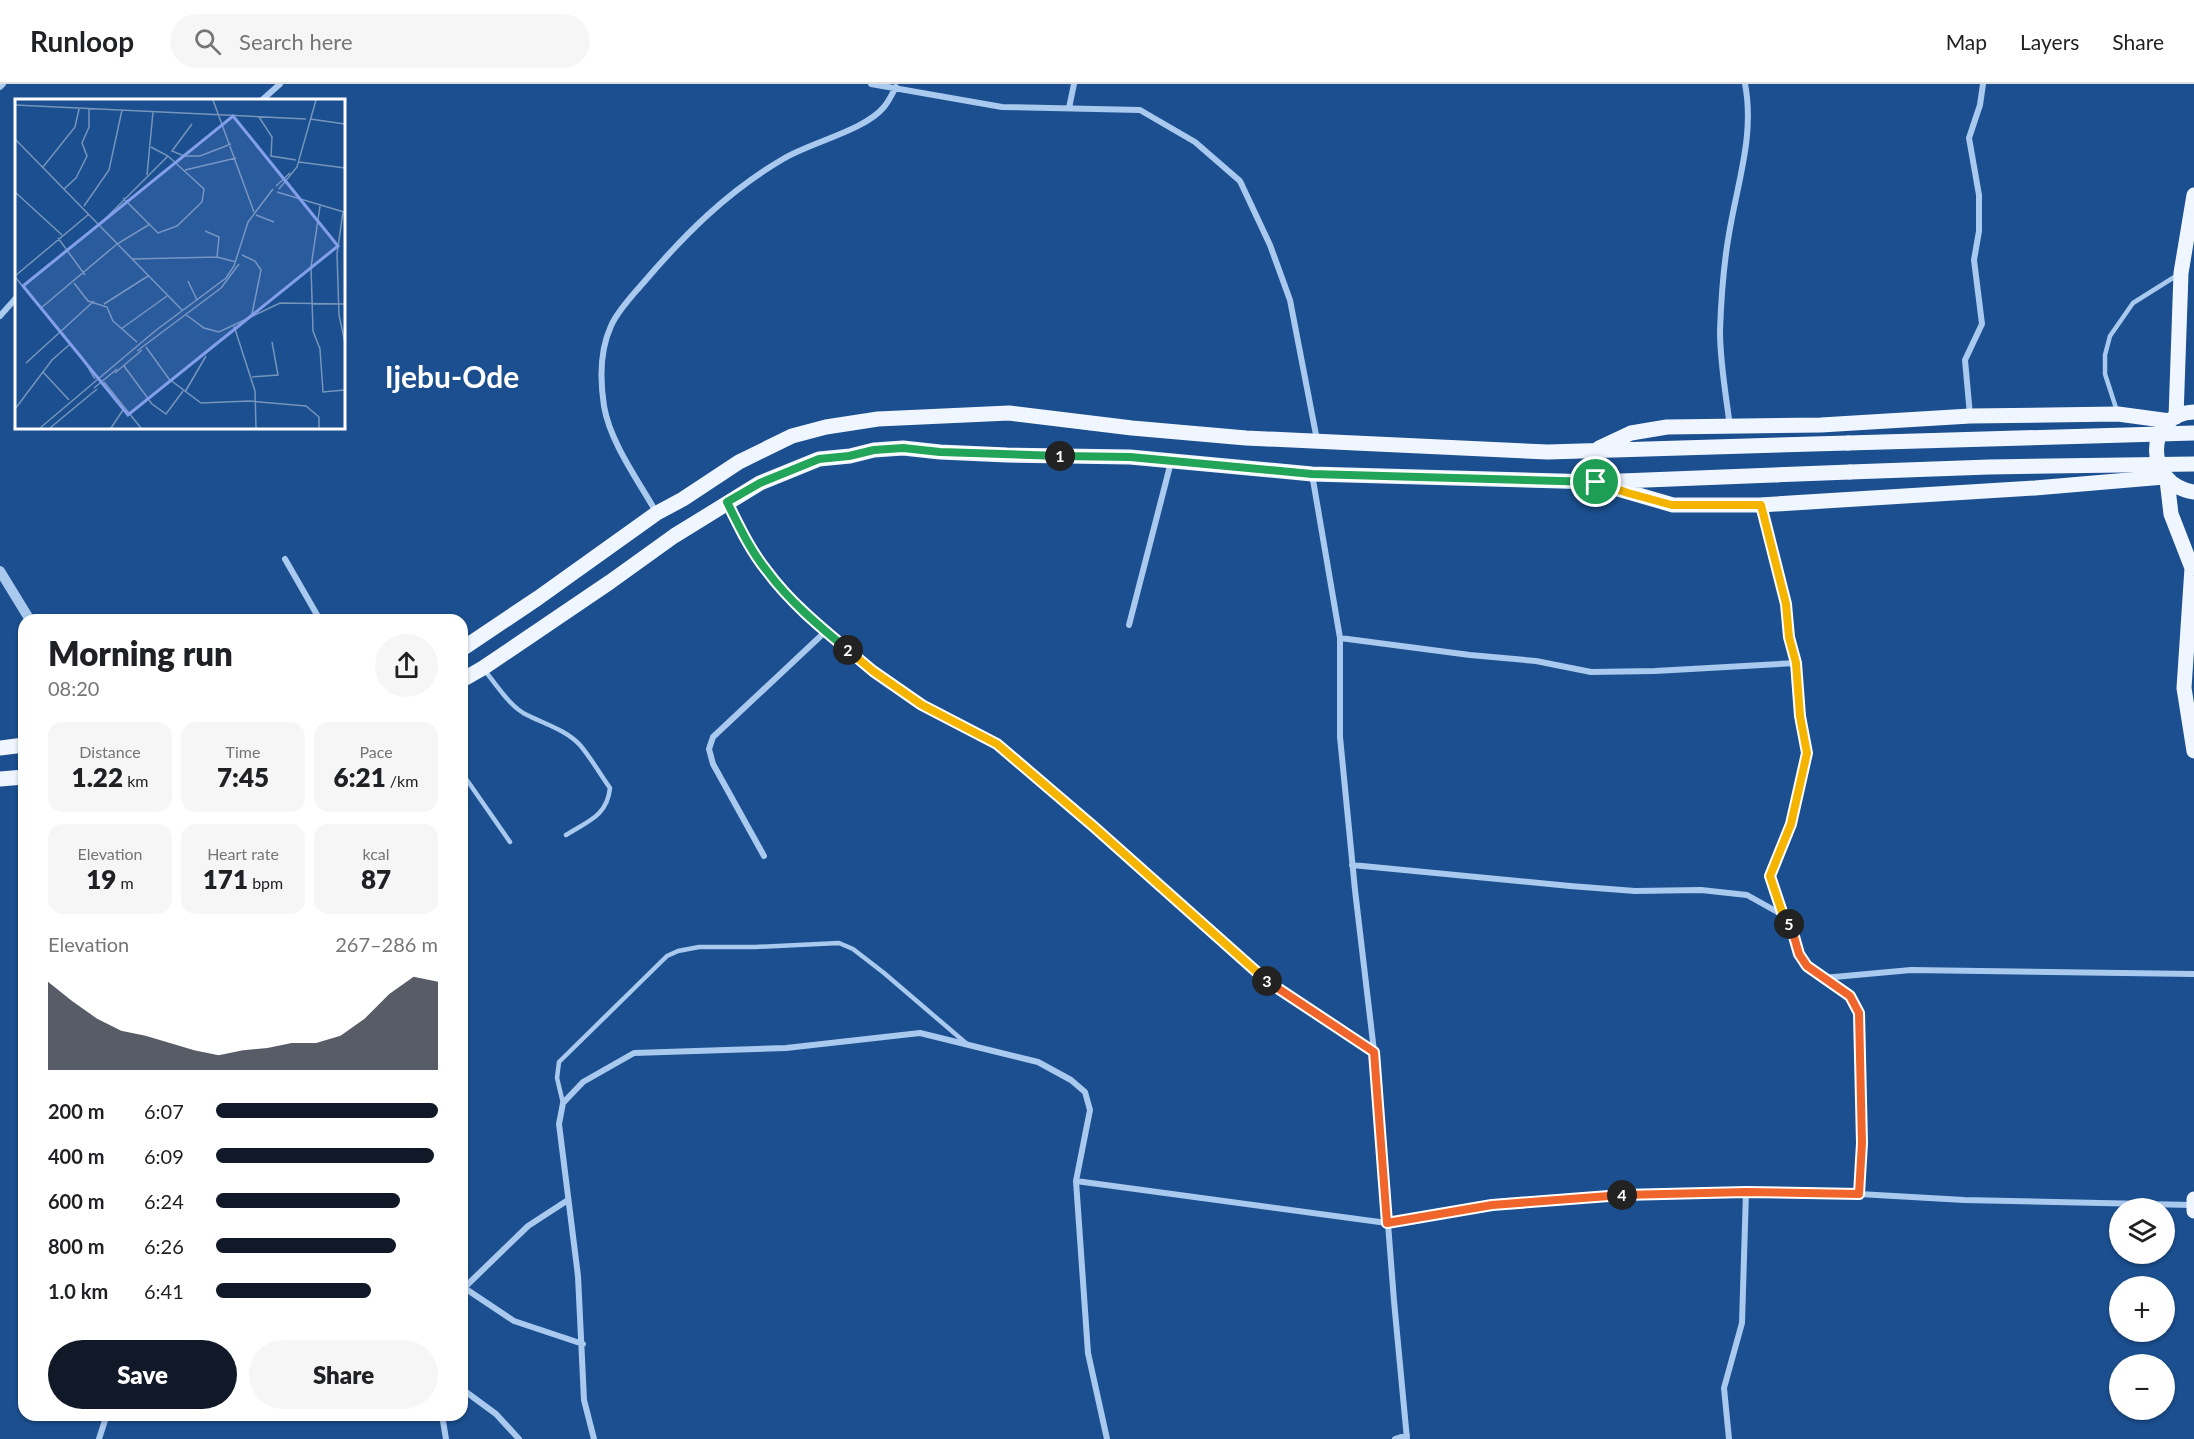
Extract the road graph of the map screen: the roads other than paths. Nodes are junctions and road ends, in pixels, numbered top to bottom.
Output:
1 (3, 84) edge
2 (280, 84) edge
3 (871, 84) edge
4 (1074, 84) edge
5 (1745, 84) edge
6 (1983, 84) edge
7 (0, 87) edge
8 (896, 87) junction
9 (263, 99) edge
10 (1069, 108) junction
11 (2194, 195) edge
12 (2181, 273) junction
13 (15, 299) edge
14 (0, 316) edge
15 (2194, 412) edge
16 (2118, 414) junction
17 (1970, 416) junction
18 (2173, 419) junction
19 (1730, 428) junction
20 (2194, 433) edge
21 (1318, 443) junction
22 (1594, 451) junction
23 (1171, 460) junction
24 (2194, 464) edge
25 (1312, 474) junction
26 (2166, 478) junction
27 (1596, 482) junction
28 (2194, 492) edge
29 (727, 502) junction
30 (1761, 505) junction
31 (657, 513) junction
32 (285, 559) dead end
33 (2193, 566) edge
34 (0, 571) edge
35 (26, 614) edge
36 (317, 614) edge
37 (1129, 625) dead end
38 (826, 631) junction
39 (1340, 638) junction
40 (468, 645) edge
41 (1796, 663) junction
42 (483, 668) junction
43 (468, 677) edge
44 (18, 746) edge
45 (0, 748) edge
46 (2194, 751) edge
47 (18, 778) edge
48 (0, 779) edge
49 (468, 782) edge
50 (566, 834) dead end
51 (510, 842) dead end
52 (764, 856) dead end
53 (1352, 864) junction
54 (1783, 915) junction
55 (2194, 974) edge
56 (1823, 978) junction
57 (972, 1047) junction
58 (1374, 1052) junction
59 (563, 1103) junction
60 (1076, 1181) junction
61 (1746, 1192) junction
62 (1859, 1194) junction
63 (2194, 1199) edge
64 (568, 1200) junction
65 (2194, 1205) edge
66 (2194, 1211) edge
67 (1387, 1223) junction
68 (468, 1282) edge
69 (468, 1290) edge
70 (583, 1344) junction
71 (468, 1393) edge
72 (105, 1421) edge
73 (445, 1421) edge
74 (1407, 1437) edge
75 (99, 1439) edge
76 (446, 1439) edge
77 (519, 1439) edge
78 (594, 1439) edge
79 (1107, 1439) edge
80 (1395, 1439) edge
81 (1729, 1439) edge

1 - 7 street
2 - 9 street
3 - 8 street
4 - 10 street
5 - 19 street
6 - 17 street
8 - 10 street
8 - 31 street
10 - 21 street
11 - 12 main road
12 - 16 lane
12 - 18 main road
13 - 14 street
15 - 18 main road
16 - 17 main road
16 - 18 main road
17 - 19 main road
18 - 26 main road
19 - 22 main road
20 - 22 main road, bridge
21 - 22 main road
21 - 31 main road
23 - 25 main road
23 - 29 main road
23 - 37 street
24 - 27 main road, bridge
25 - 27 main road
25 - 39 street
26 - 28 main road
26 - 30 main road
26 - 33 main road
27 - 30 main road
29 - 38 street
29 - 42 main road
30 - 41 street
31 - 40 main road
32 - 36 street
33 - 46 main road
34 - 35 street
38 - 52 street
38 - 58 street
39 - 41 street
39 - 53 street
41 - 54 street
42 - 43 main road
42 - 50 lane
44 - 45 main road
47 - 48 main road
49 - 51 lane
53 - 54 street
53 - 58 street
54 - 56 street
55 - 56 street
56 - 62 street
57 - 59 street
57 - 59 lane
57 - 60 street
58 - 67 street
59 - 64 street
60 - 67 street
60 - 79 street
61 - 62 street
61 - 67 street
61 - 81 street
62 - 65 street
63 - 65 main road
64 - 68 street
64 - 70 street
65 - 66 main road
67 - 74 street
69 - 70 street
70 - 78 street
71 - 77 street
72 - 75 street
73 - 76 street
74 - 80 street

